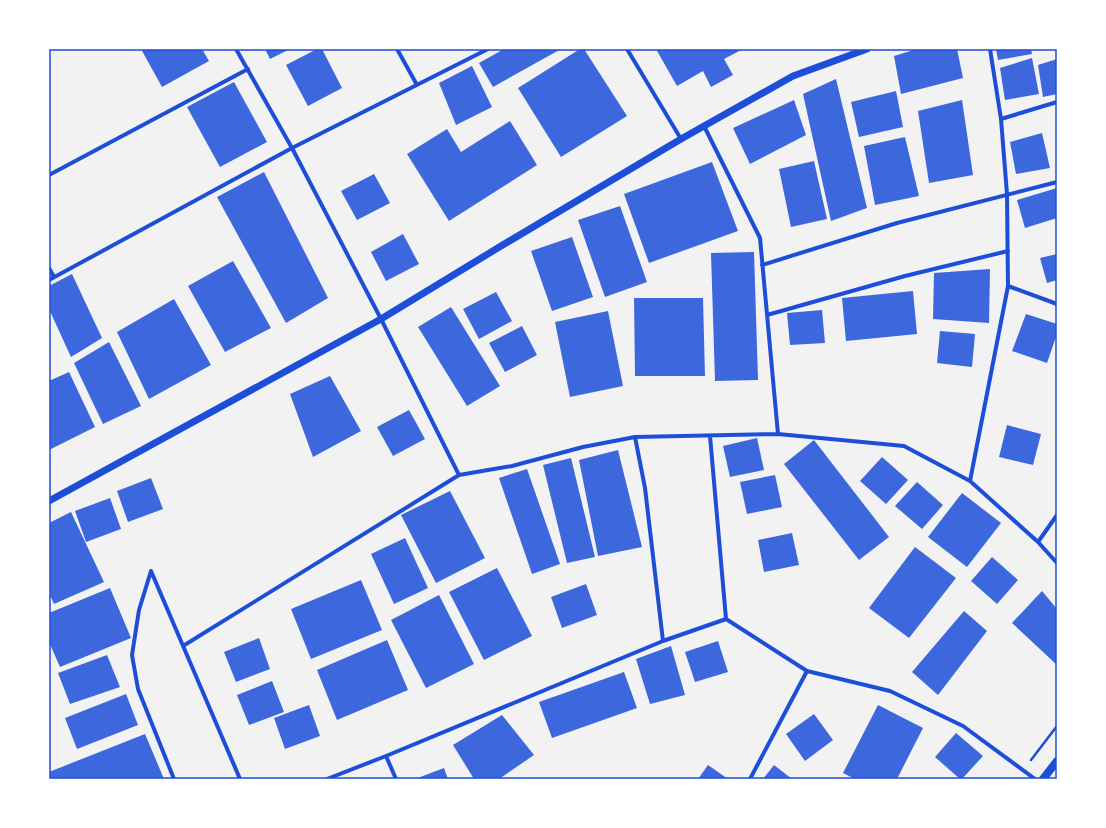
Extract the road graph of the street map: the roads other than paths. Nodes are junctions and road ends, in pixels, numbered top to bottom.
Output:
1 (236, 49) edge
2 (397, 49) edge
3 (488, 49) edge
4 (627, 49) edge
5 (867, 49) edge
6 (990, 49) edge
7 (248, 69) junction
8 (418, 85) junction
9 (1057, 102) edge
10 (1001, 119) junction
11 (704, 126) junction
12 (680, 139) junction
13 (292, 148) junction
14 (49, 175) edge
15 (1057, 182) edge
16 (1007, 194) junction
17 (1008, 251) junction
18 (762, 265) junction
19 (49, 268) edge
20 (54, 277) junction
21 (49, 280) edge
22 (1008, 286) junction
23 (1057, 304) edge
24 (767, 315) junction
25 (381, 319) junction
26 (778, 434) junction
27 (710, 436) junction
28 (635, 437) junction
29 (459, 475) junction
30 (970, 481) junction
31 (49, 501) edge
32 (1057, 515) edge
33 (1038, 542) junction
34 (1057, 563) edge
35 (726, 619) junction
36 (663, 640) junction
37 (184, 646) junction
38 (807, 671) junction
39 (386, 756) junction
40 (1057, 760) edge
41 (174, 779) edge
42 (240, 779) edge
43 (327, 779) edge
44 (396, 779) edge
45 (750, 779) edge
46 (1035, 779) edge
47 (1043, 779) edge

1 - 7 street
2 - 8 street
3 - 8 street
4 - 12 street
5 - 11 street
6 - 10 street
7 - 13 street
7 - 14 street
8 - 13 street
9 - 10 street
10 - 16 street
11 - 12 street
11 - 18 street
12 - 25 street
13 - 20 street
13 - 25 street
15 - 16 street
16 - 17 street
16 - 18 street
17 - 22 street
17 - 24 street
18 - 24 street
19 - 20 street
20 - 21 street
22 - 23 street
22 - 30 street
24 - 26 street
25 - 29 street
25 - 31 street
26 - 27 street
26 - 30 street
27 - 28 street
27 - 35 street
28 - 29 street
28 - 36 street
29 - 37 street
30 - 33 street
32 - 33 street
33 - 34 street
35 - 36 street
35 - 38 street
36 - 39 street
37 - 41 street
37 - 42 street
38 - 45 street
38 - 46 street
39 - 43 street
39 - 44 street
40 - 47 main road

